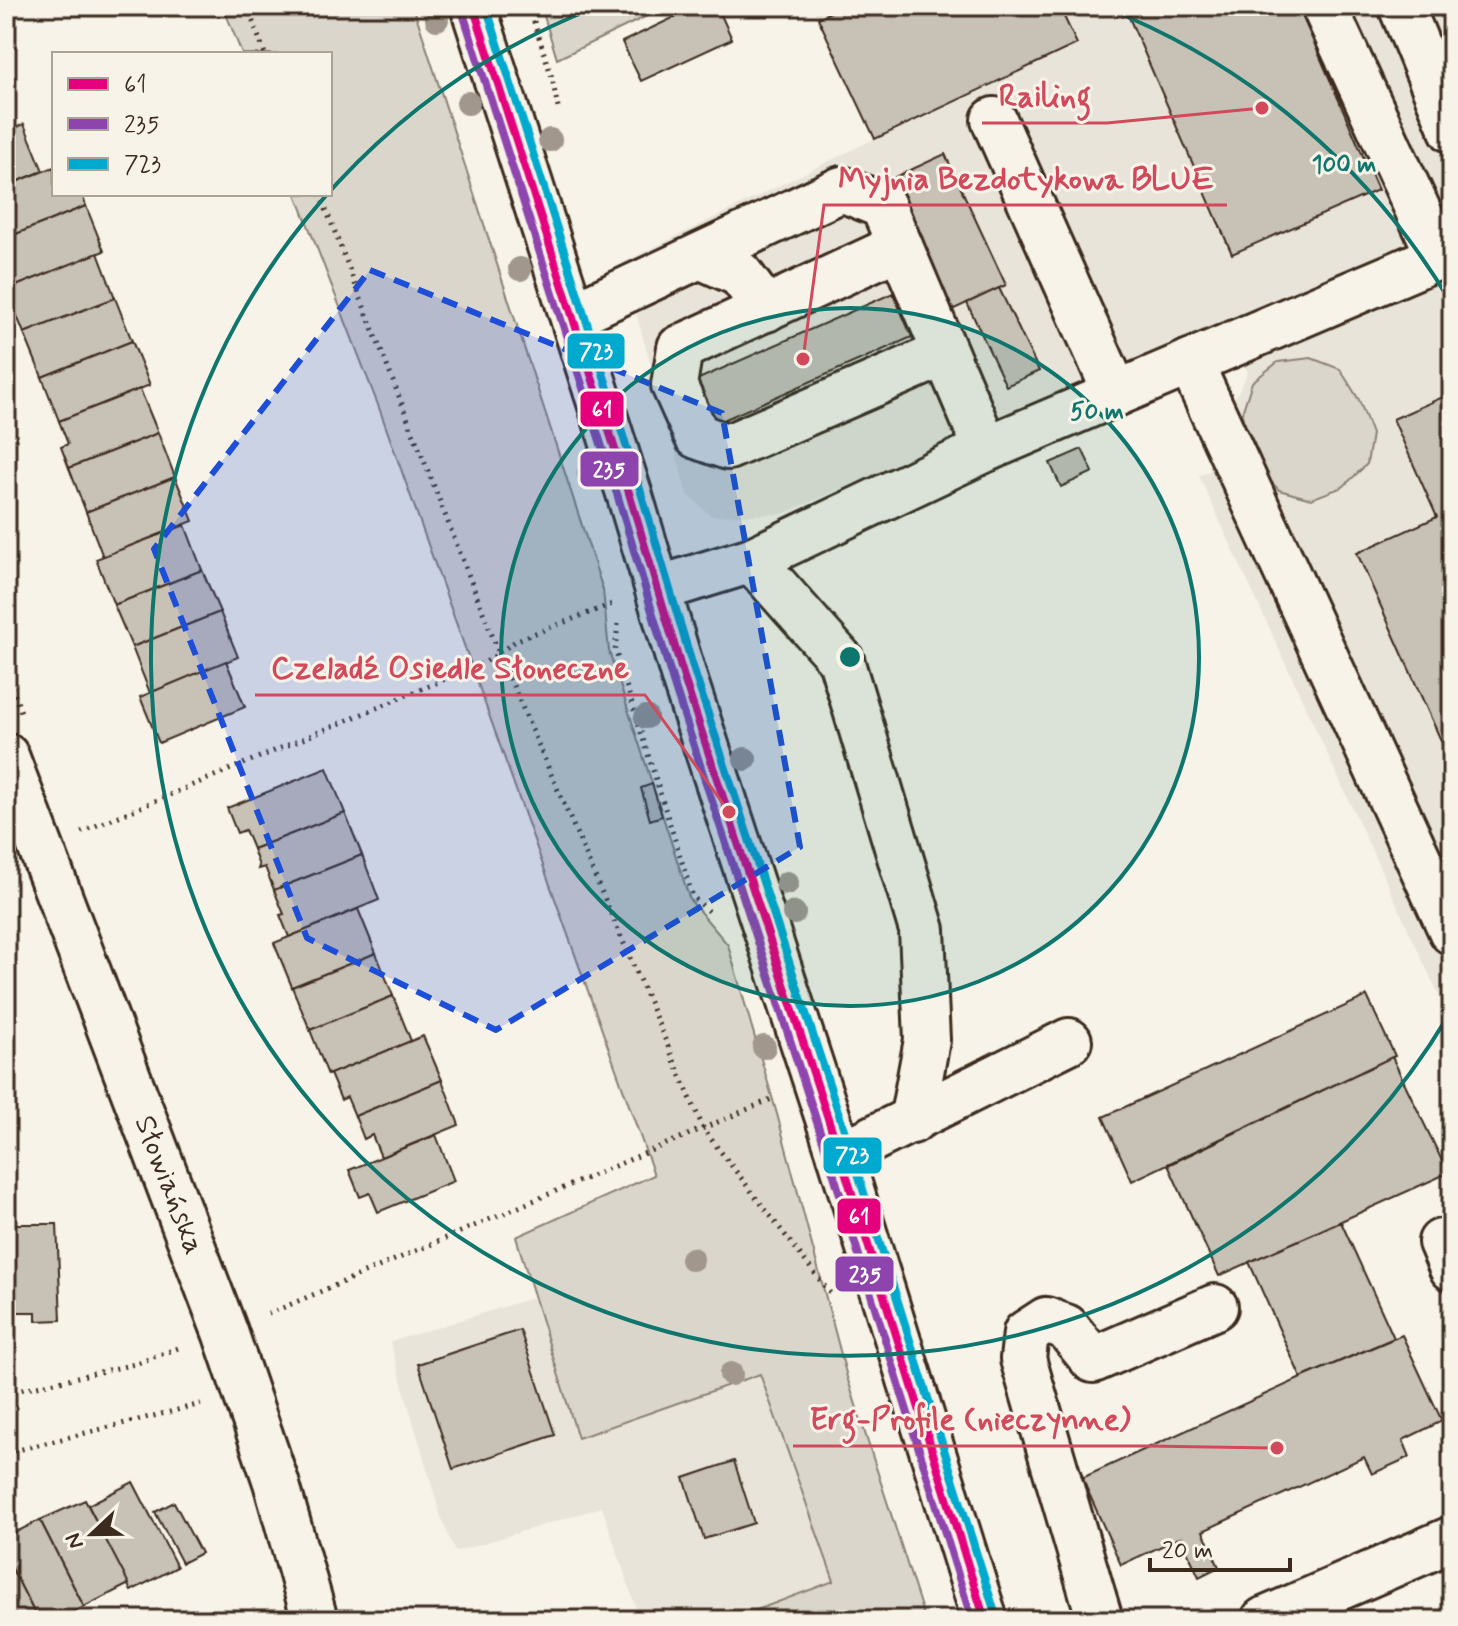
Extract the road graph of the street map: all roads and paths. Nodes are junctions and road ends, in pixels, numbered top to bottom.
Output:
1 (247, 6) edge
2 (473, 6) edge
3 (1324, 6) edge
4 (1401, 6) edge
5 (264, 52) edge
6 (994, 120) dead end
7 (1452, 130) edge
8 (321, 196) edge
9 (900, 246) junction
10 (1446, 254) edge
11 (700, 256) junction
12 (766, 309) junction
13 (573, 315) junction
14 (945, 353) junction
15 (1190, 362) junction
16 (1116, 394) junction
17 (986, 449) junction
18 (752, 560) junction
19 (658, 589) junction
20 (499, 653) junction
21 (629, 695) dead end
22 (638, 704) dead end
23 (7, 762) edge
24 (42, 848) junction
25 (687, 857) dead end
26 (684, 867) dead end
27 (1452, 932) edge
28 (1069, 1041) dead end
29 (782, 1094) dead end
30 (912, 1121) junction
31 (704, 1130) junction
32 (840, 1155) junction
33 (836, 1301) dead end
34 (1215, 1307) dead end
35 (225, 1332) junction
36 (182, 1347) dead end
37 (6, 1393) edge
38 (1452, 1539) edge
39 (315, 1620) edge
40 (985, 1620) edge
41 (1100, 1620) edge
42 (1264, 1620) edge

1 - 5 path
2 - 13 street
3 - 10 street
4 - 7 street
6 - 16 street
8 - 20 path
9 - 11 street
9 - 12 street
9 - 14 street
10 - 15 street
11 - 12 street
11 - 13 street
12 - 14 street
13 - 19 street
14 - 17 street
15 - 16 street
15 - 27 street
16 - 17 street
17 - 18 street
18 - 19 street
18 - 30 street
19 - 20 path
19 - 32 street
20 - 24 path
20 - 31 path
21 - 22 path
23 - 24 street, Słowiańska
24 - 35 street, Słowiańska
25 - 26 path
28 - 30 street
29 - 31 path
30 - 32 street
31 - 33 path
31 - 35 path
32 - 40 street
34 - 41 street
35 - 39 street, Słowiańska
36 - 37 path
38 - 42 street

